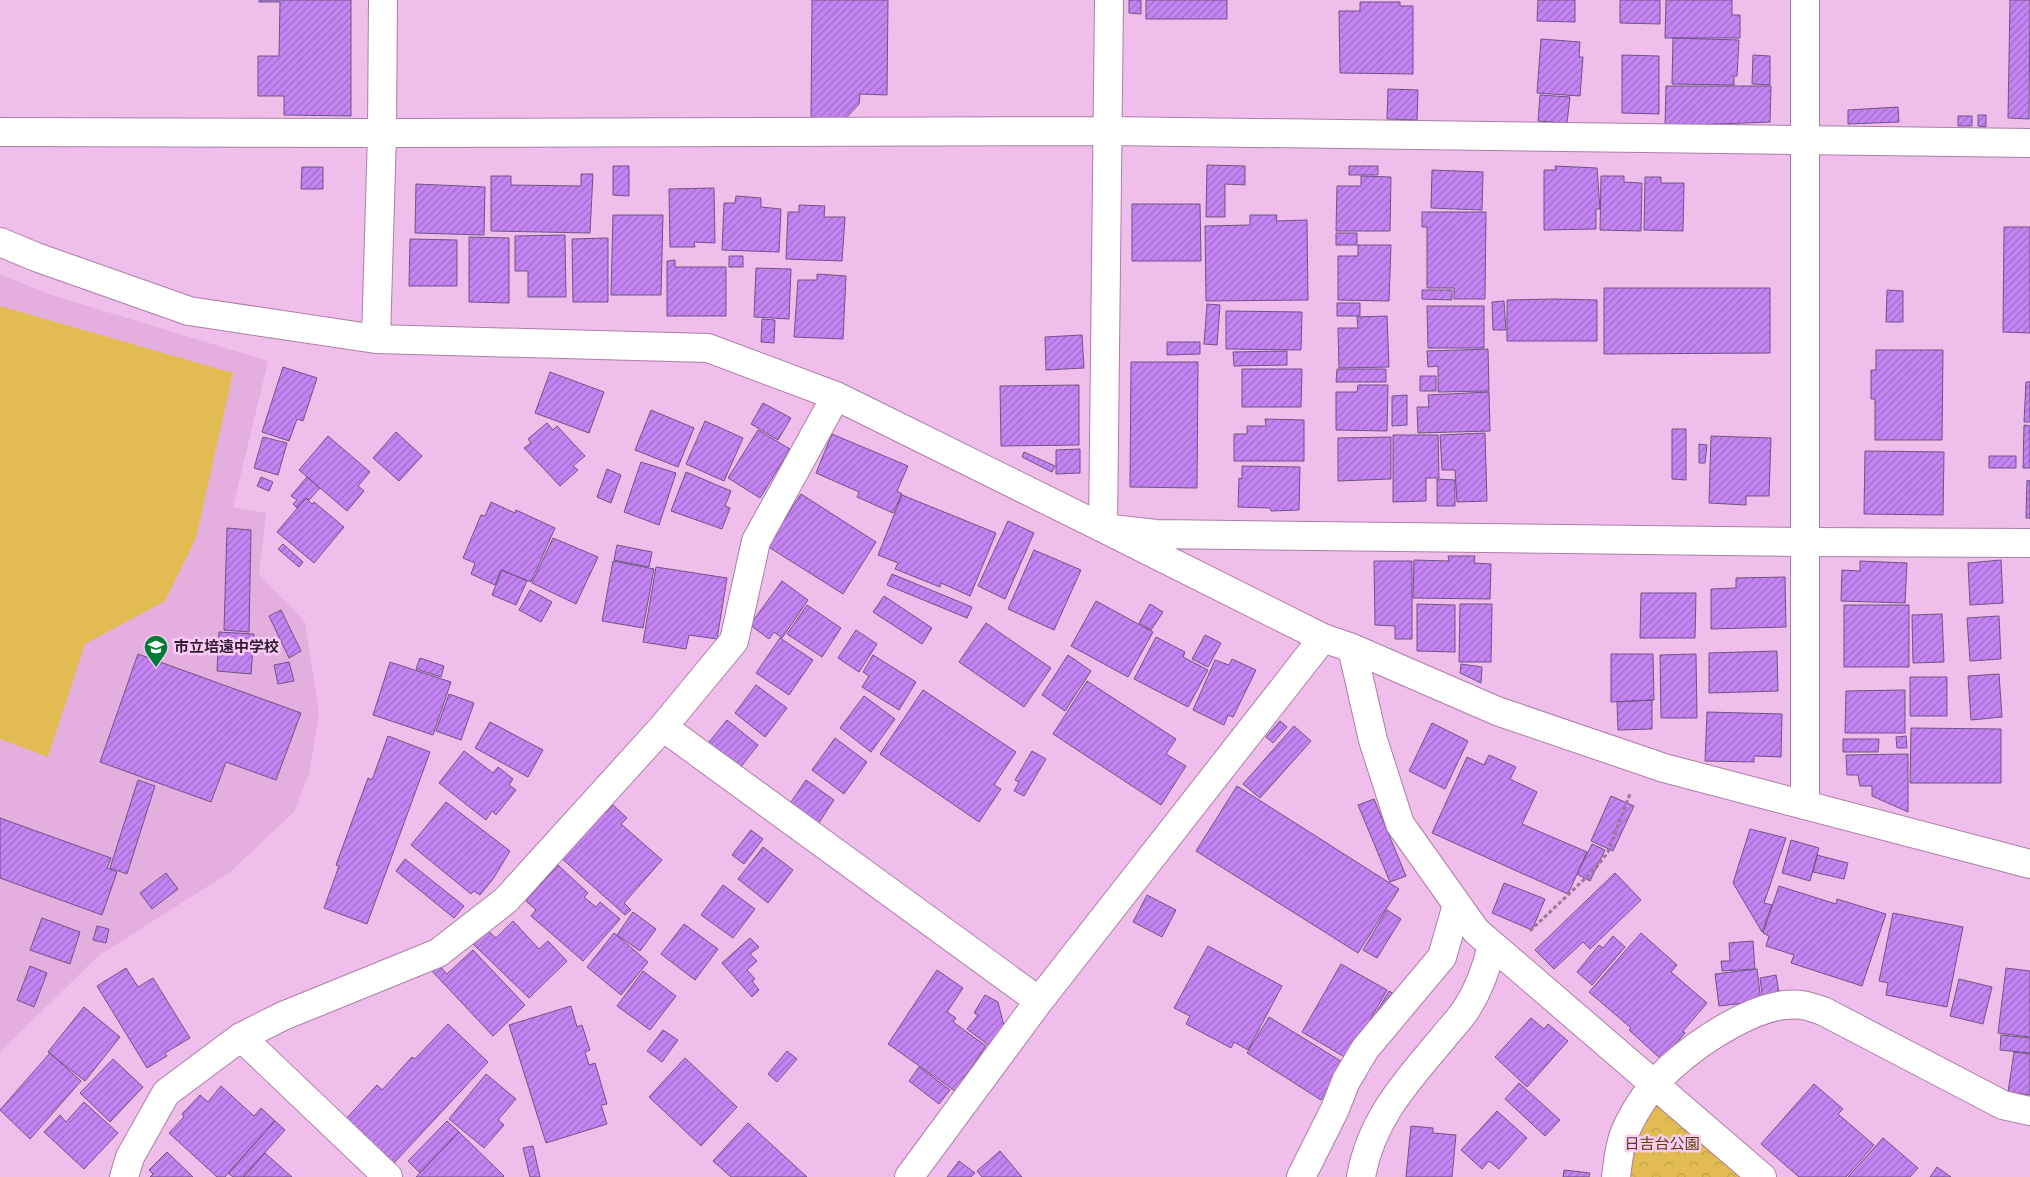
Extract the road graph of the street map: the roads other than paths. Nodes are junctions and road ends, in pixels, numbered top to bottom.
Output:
1 (383, 0) edge
2 (1109, 0) edge
3 (1805, 0) edge
4 (1107, 131) junction
5 (0, 132) edge
6 (382, 133) junction
7 (1805, 140) junction
8 (2030, 143) edge
9 (0, 242) edge
10 (376, 339) junction
11 (836, 396) junction
12 (1103, 528) junction
13 (1805, 542) junction
14 (2030, 543) edge
15 (1323, 638) junction
16 (1352, 648) junction
17 (663, 727) junction
18 (1805, 805) junction
19 (2030, 864) edge
20 (1457, 904) junction
21 (1498, 950) junction
22 (1039, 1001) junction
23 (241, 1037) junction
24 (1655, 1085) junction
25 (2030, 1111) edge
26 (124, 1177) edge
27 (388, 1177) edge
28 (909, 1177) edge
29 (1301, 1177) edge
30 (1361, 1177) edge
31 (1616, 1177) edge
32 (1762, 1177) edge

1 - 6 street
2 - 4 street
3 - 7 street
4 - 6 street
4 - 7 street
4 - 12 street
5 - 6 street
6 - 10 street
7 - 8 street
7 - 13 street
9 - 10 street
10 - 11 street
11 - 12 street
11 - 17 street
12 - 13 street
12 - 15 street
13 - 14 street
13 - 18 street
15 - 16 street
15 - 22 street
16 - 18 street
16 - 20 street
17 - 22 street
17 - 23 street
18 - 19 street
20 - 21 street
20 - 29 street
21 - 24 street
21 - 30 street
22 - 28 street
23 - 26 street
23 - 27 street
24 - 25 street
24 - 31 street
24 - 32 street

